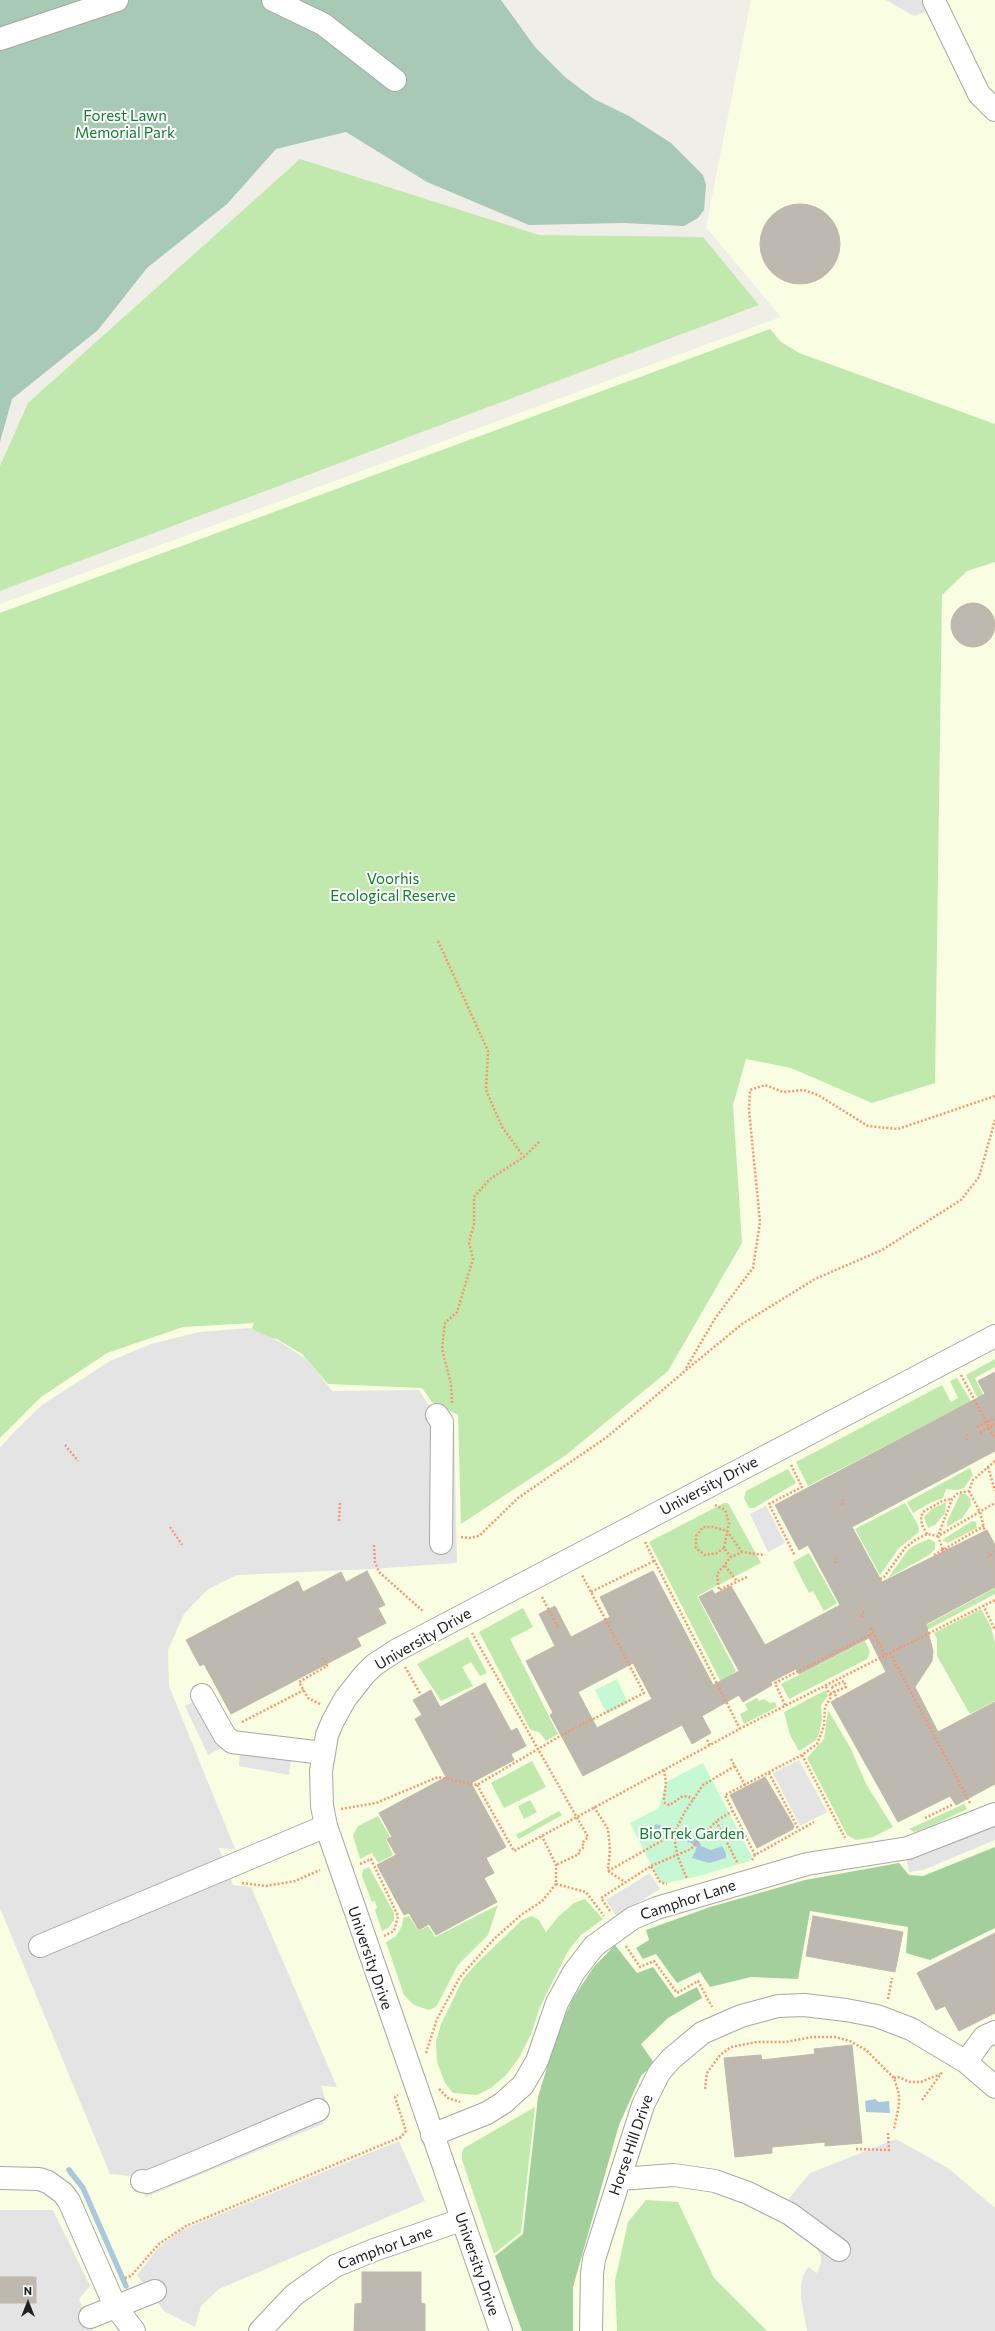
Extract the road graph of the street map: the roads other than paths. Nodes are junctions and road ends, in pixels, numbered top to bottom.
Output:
1 (117, 0) edge
2 (273, 0) edge
3 (934, 1) dead end
4 (0, 39) edge
5 (396, 80) dead end
6 (995, 110) edge
7 (995, 1336) edge
8 (439, 1418) road end
9 (442, 1538) road end
10 (202, 1695) dead end
11 (323, 1753) junction
12 (995, 1814) edge
13 (326, 1826) junction
14 (40, 1946) dead end
15 (995, 2032) edge
16 (966, 2062) junction
17 (995, 2087) edge
18 (318, 2110) dead end
19 (432, 2135) junction
20 (0, 2178) edge
21 (620, 2178) junction
22 (142, 2181) dead end
23 (461, 2220) junction
24 (839, 2250) dead end
25 (155, 2291) dead end
26 (115, 2306) junction
27 (90, 2317) dead end
28 (134, 2331) edge
29 (260, 2331) edge
30 (501, 2331) edge
31 (591, 2331) edge

1 - 4 street
2 - 5 street
3 - 6 street
7 - 11 street, University Drive
8 - 9 street
10 - 11 street
11 - 13 street, University Drive
12 - 19 street, Camphor Lane
13 - 14 street
13 - 19 street, University Drive
15 - 16 street
16 - 17 street, Horse Hill Drive
16 - 21 street, Horse Hill Drive
18 - 22 street
19 - 23 street, University Drive
20 - 26 street
21 - 24 street
21 - 31 street, Horse Hill Drive
23 - 29 street, Camphor Lane
23 - 30 street, University Drive
25 - 26 street
26 - 27 street
26 - 28 street

